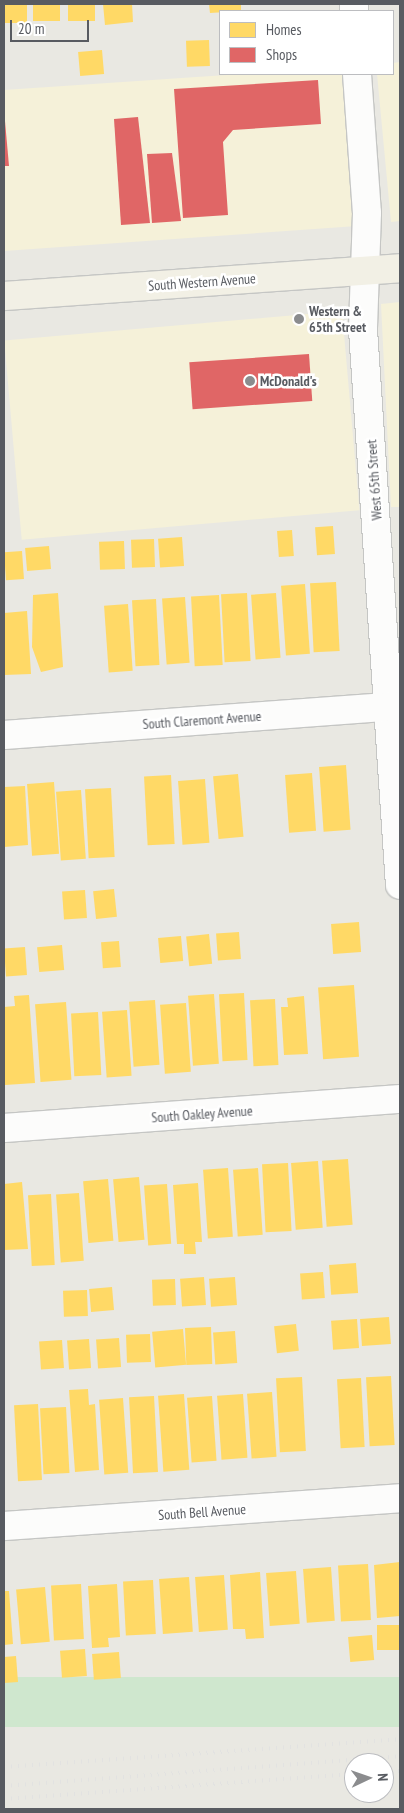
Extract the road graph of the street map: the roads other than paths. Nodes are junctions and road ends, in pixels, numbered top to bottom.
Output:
1 (357, 75) edge
2 (400, 268) edge
3 (363, 271) junction
4 (4, 296) edge
5 (395, 706) edge
6 (4, 735) edge
7 (400, 885) edge
8 (400, 1099) edge
9 (4, 1128) edge
10 (400, 1498) edge
11 (4, 1526) edge

1 - 3 street, West 65th Street
2 - 3 main road, South Western Avenue
3 - 4 main road, South Western Avenue
3 - 5 street, West 65th Street
5 - 6 street, South Claremont Avenue
5 - 7 street, West 65th Street
8 - 9 street, South Oakley Avenue
10 - 11 street, South Bell Avenue

